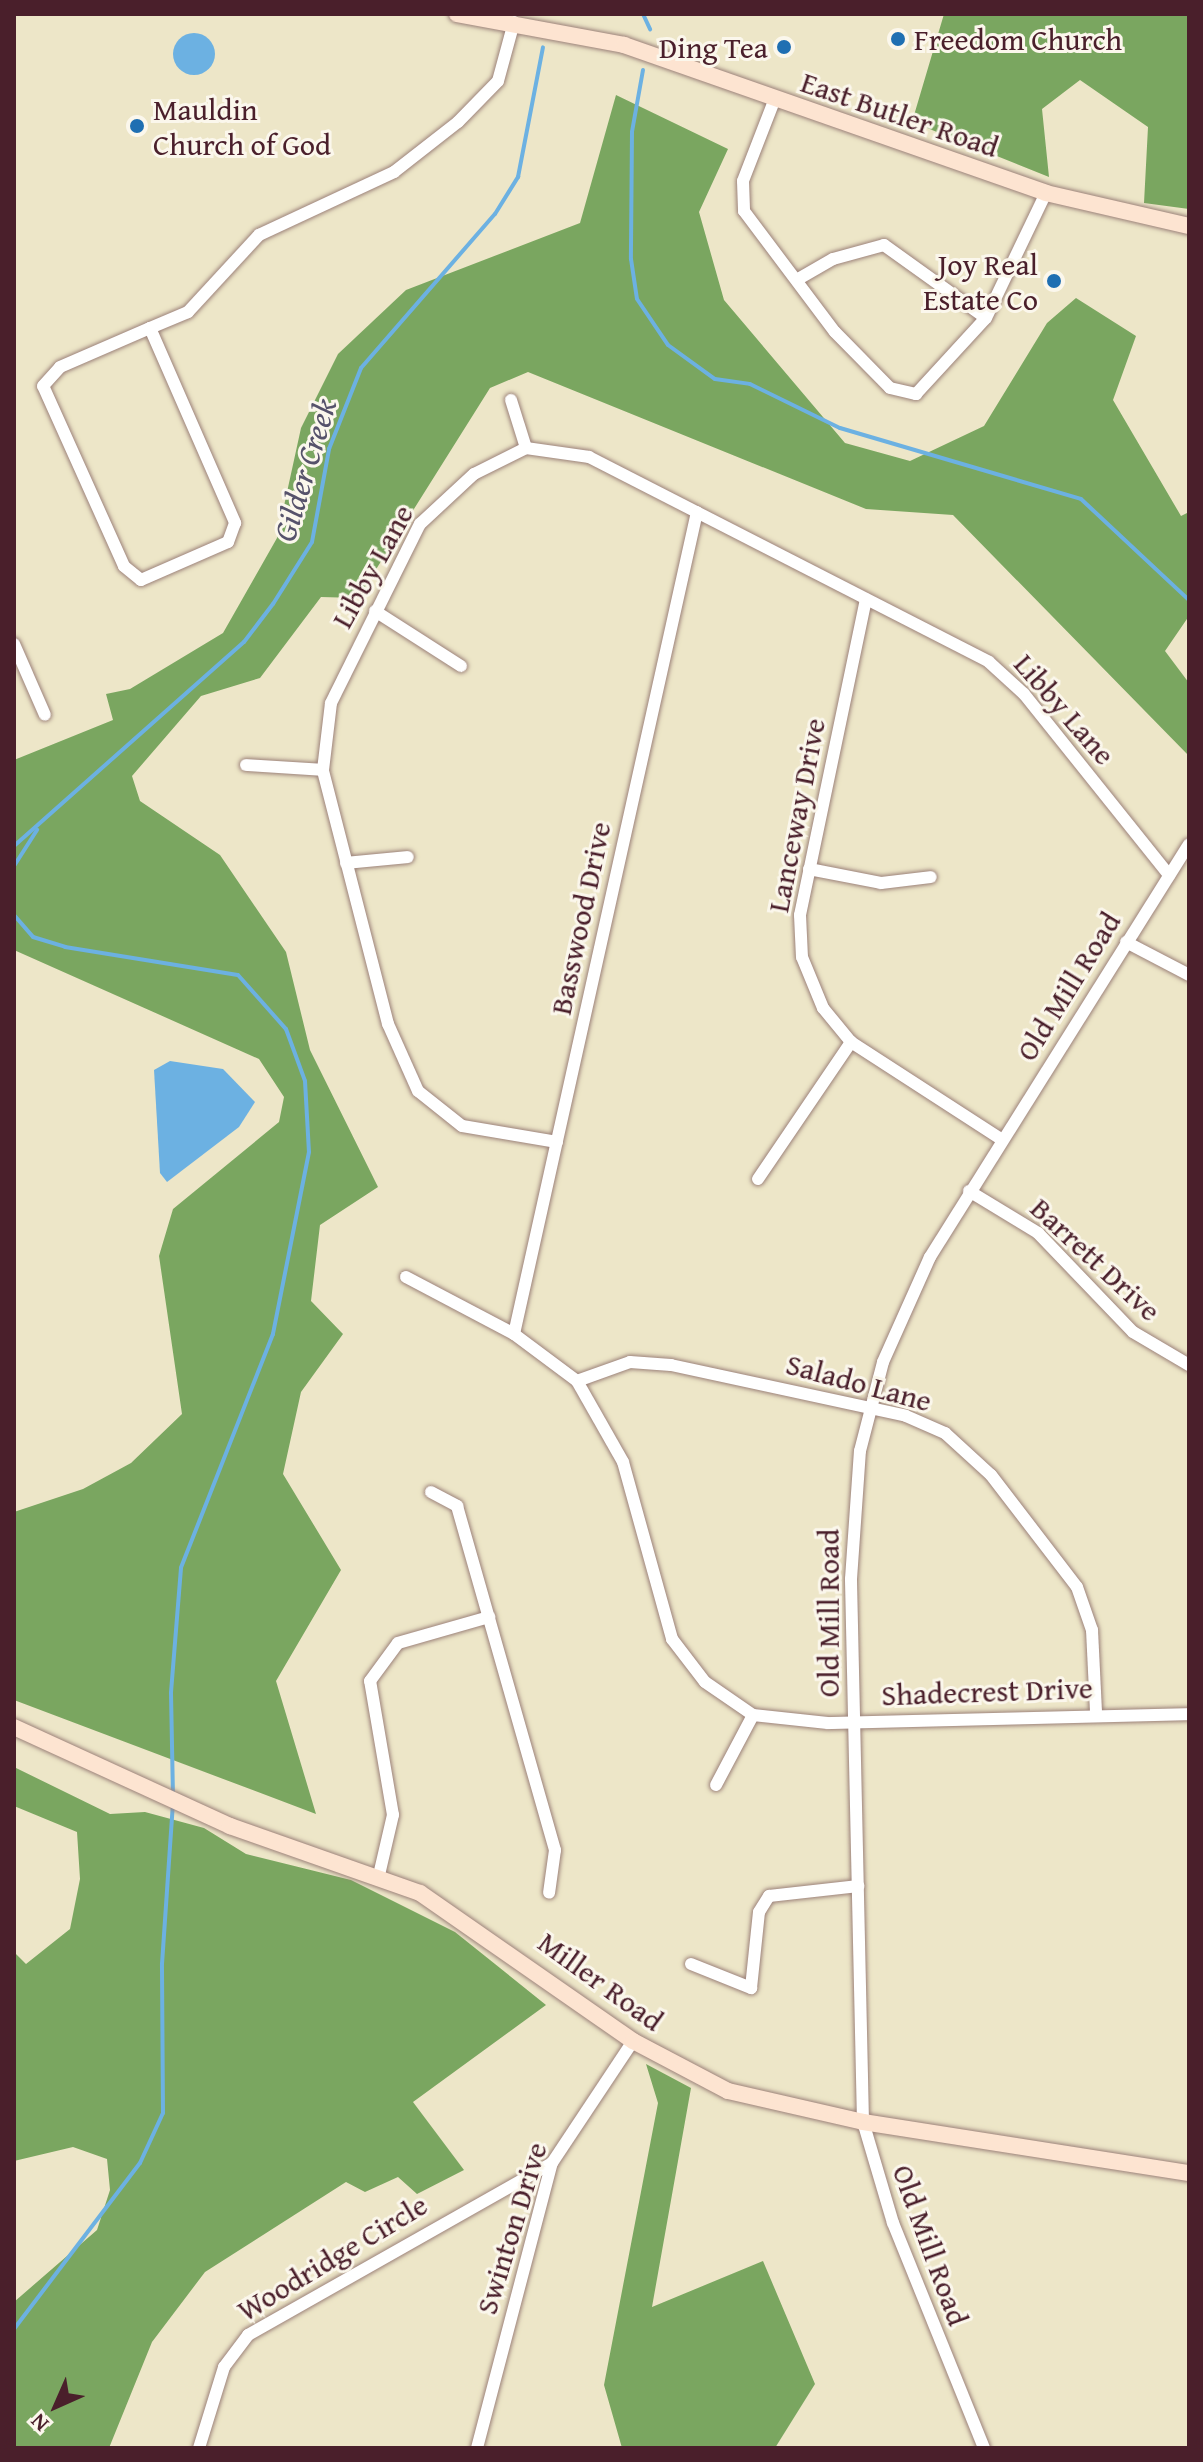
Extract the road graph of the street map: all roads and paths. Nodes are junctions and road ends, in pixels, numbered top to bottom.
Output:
1 (457, 14) edge
2 (514, 22) junction
3 (774, 101) junction
4 (1046, 193) junction
5 (1189, 226) edge
6 (800, 278) junction
7 (986, 318) junction
8 (150, 328) junction
9 (511, 400) dead end
10 (526, 448) junction
11 (697, 512) junction
12 (866, 599) junction
13 (375, 611) junction
14 (14, 644) edge
15 (461, 666) dead end
16 (45, 715) dead end
17 (246, 765) dead end
18 (323, 770) junction
19 (1189, 844) edge
20 (408, 857) dead end
21 (346, 863) junction
22 (809, 869) junction
23 (1169, 875) junction
24 (931, 877) dead end
25 (1126, 942) junction
26 (1189, 975) edge
27 (851, 1042) junction
28 (1001, 1139) junction
29 (557, 1142) junction
30 (758, 1179) dead end
31 (969, 1191) junction
32 (406, 1277) dead end
33 (514, 1334) junction
34 (1189, 1365) edge
35 (577, 1381) junction
36 (870, 1409) junction
37 (431, 1492) dead end
38 (489, 1617) junction
39 (1096, 1712) junction
40 (1189, 1714) edge
41 (753, 1715) junction
42 (853, 1722) junction
43 (14, 1727) edge
44 (716, 1785) dead end
45 (379, 1875) junction
46 (858, 1886) junction
47 (549, 1893) dead end
48 (691, 1964) dead end
49 (633, 2041) junction
50 (863, 2122) junction
51 (552, 2163) junction
52 (1189, 2173) edge
53 (199, 2448) edge
54 (477, 2448) edge
55 (984, 2448) edge

1 - 2 street, East Butler Road
2 - 3 street, East Butler Road
2 - 8 street
3 - 4 street, East Butler Road
3 - 6 street
4 - 5 street, East Butler Road
4 - 7 street
6 - 7 street
6 - 7 street
8 - 8 street
9 - 10 street
10 - 11 street, Libby Lane
10 - 13 street, Libby Lane
11 - 12 street, Libby Lane
11 - 29 street, Basswood Drive
12 - 22 street, Lanceway Drive
12 - 23 street, Libby Lane
13 - 15 street
13 - 18 street, Libby Lane
14 - 16 street
17 - 18 street
18 - 21 street, Libby Lane
19 - 23 street, Old Mill Road
20 - 21 street
21 - 29 street, Libby Lane
22 - 24 street
22 - 27 street, Lanceway Drive
23 - 25 street, Old Mill Road
25 - 26 street
25 - 28 street, Old Mill Road
27 - 28 street, Lanceway Drive
27 - 30 street
28 - 31 street, Old Mill Road
29 - 33 street, Basswood Drive
31 - 34 street, Barrett Drive
31 - 36 street, Old Mill Road
32 - 33 street
33 - 35 street
35 - 36 street, Salado Lane
35 - 41 street
36 - 39 street, Salado Lane
36 - 42 street, Old Mill Road
37 - 38 street
38 - 45 street
38 - 47 street
39 - 40 street, Shadecrest Drive
39 - 42 street, Shadecrest Drive
41 - 42 street, Shadecrest Drive
41 - 44 street
42 - 46 street, Old Mill Road
43 - 45 street, Miller Road
45 - 49 street, Miller Road
46 - 48 street
46 - 50 street, Old Mill Road
49 - 50 street, Miller Road
49 - 51 street, Swinton Drive
50 - 52 street, Miller Road
50 - 55 street, Old Mill Road
51 - 53 street, Woodridge Circle
51 - 54 street, Swinton Drive

